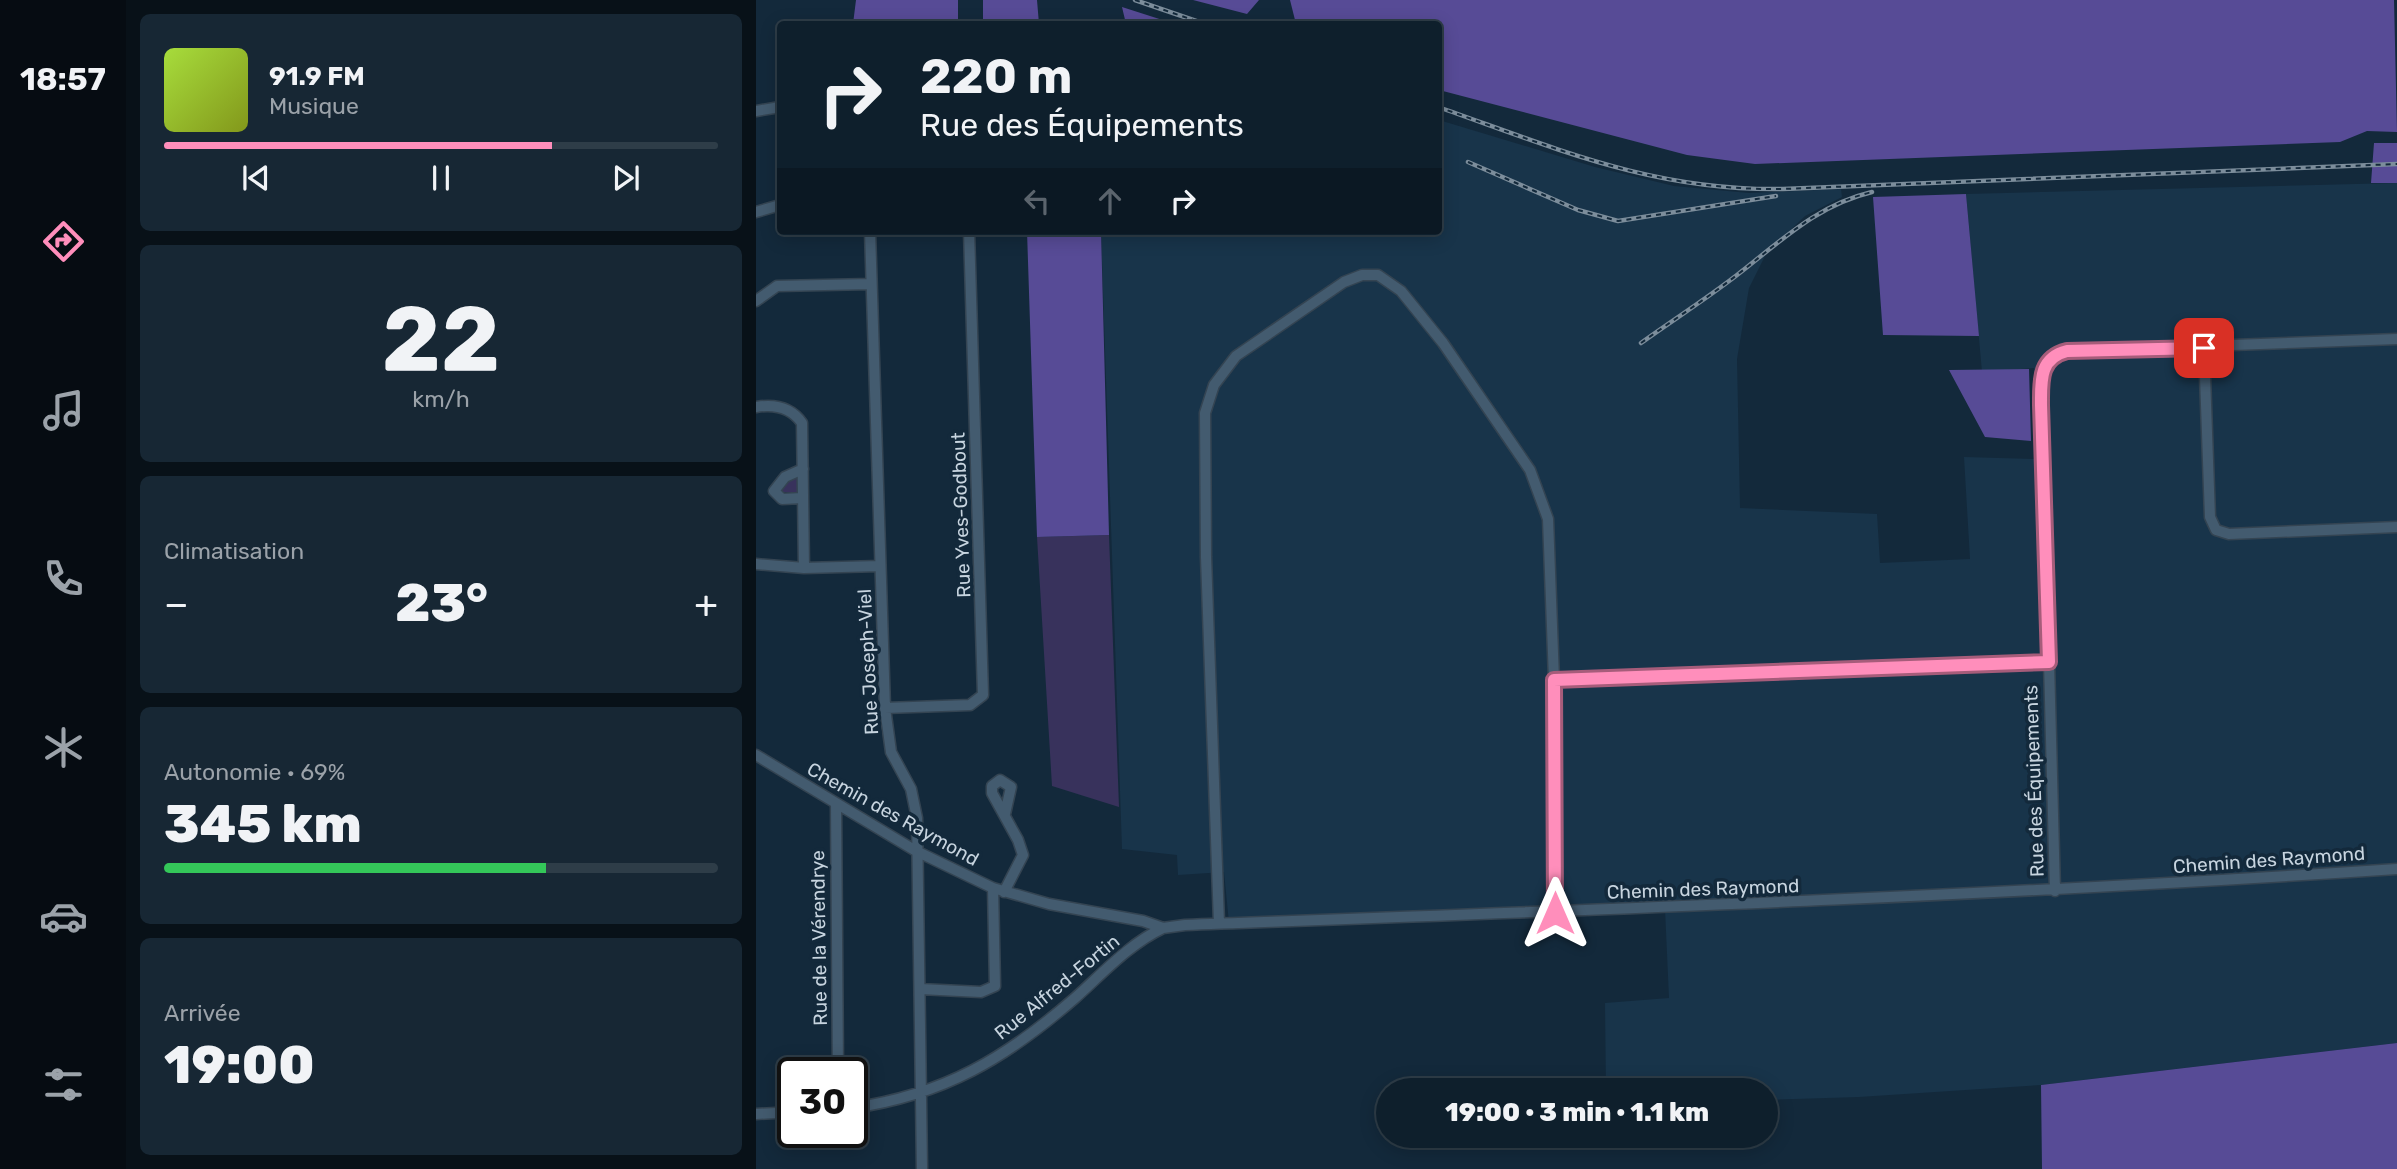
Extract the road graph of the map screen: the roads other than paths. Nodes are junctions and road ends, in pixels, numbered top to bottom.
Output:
1 (777, 108) edge
2 (756, 111) edge
3 (777, 206) edge
4 (756, 212) edge
5 (870, 235) edge
6 (969, 235) edge
7 (871, 284) junction
8 (756, 301) edge
9 (2397, 339) edge
10 (2204, 348) junction
11 (756, 407) edge
12 (803, 469) junction
13 (803, 498) junction
14 (2397, 527) edge
15 (756, 564) edge
16 (880, 566) junction
17 (804, 568) junction
18 (2049, 662) junction
19 (1554, 680) junction
20 (884, 708) junction
21 (756, 755) edge
22 (835, 804) junction
23 (1005, 814) dead end
24 (916, 851) junction
25 (2397, 869) edge
26 (998, 890) junction
27 (2055, 891) junction
28 (1555, 913) junction
29 (1219, 923) junction
30 (1163, 928) junction
31 (920, 989) junction
32 (838, 1057) edge
33 (920, 1095) junction
34 (868, 1105) edge
35 (777, 1113) edge
36 (756, 1114) edge
37 (922, 1169) edge

1 - 2 street
3 - 4 street
5 - 7 street, Rue Joseph-Viel
6 - 20 street, Rue Yves-Godbout
7 - 8 street
7 - 16 street, Rue Joseph-Viel
9 - 10 street
10 - 14 street
10 - 18 street
11 - 12 street
12 - 13 street
12 - 13 street
13 - 17 street
15 - 17 street
16 - 17 street
16 - 20 street, Rue Joseph-Viel
18 - 19 street, Rue des Équipements
18 - 27 street, Rue des Équipements
19 - 28 street
19 - 29 street
20 - 24 street, Rue Joseph-Viel
21 - 22 street, Chemin des Raymond
22 - 24 street, Chemin des Raymond
22 - 32 street, Rue de la Vérendrye
23 - 26 street
24 - 26 street, Chemin des Raymond
24 - 31 street, Rue Joseph-Viel
25 - 27 street, Chemin des Raymond
26 - 30 street, Chemin des Raymond
26 - 31 street
27 - 28 street, Chemin des Raymond
28 - 29 street, Chemin des Raymond
29 - 30 street, Chemin des Raymond
30 - 33 street, Rue Alfred-Fortin
31 - 33 street, Rue Joseph-Viel
33 - 34 street, Rue Alfred-Fortin
33 - 37 street, Rue Joseph-Viel
35 - 36 street

